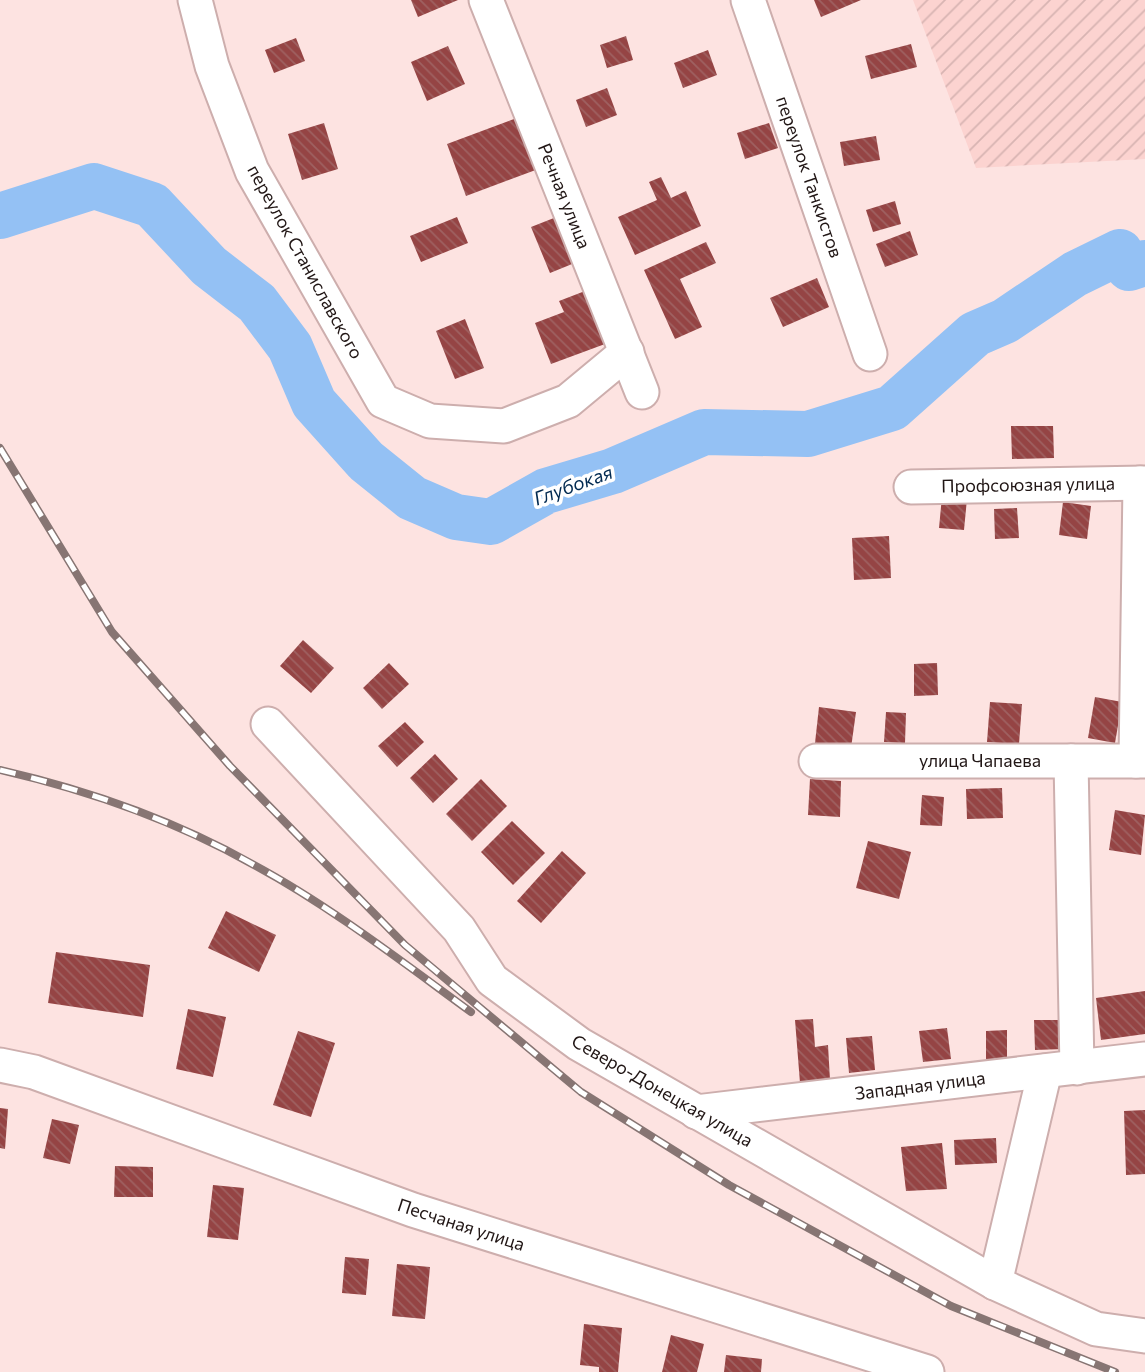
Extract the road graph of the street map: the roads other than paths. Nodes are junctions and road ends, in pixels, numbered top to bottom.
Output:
1 (195, 0) edge
2 (486, 0) edge
3 (748, 0) edge
4 (627, 352) junction
5 (870, 354) dead end
6 (642, 391) dead end
7 (1142, 483) edge
8 (911, 487) dead end
9 (268, 724) dead end
10 (816, 761) dead end
11 (1070, 761) junction
12 (1141, 761) edge
13 (1145, 1059) edge
14 (0, 1065) edge
15 (1061, 1069) junction
16 (696, 1112) junction
17 (995, 1283) junction
18 (1145, 1336) edge
19 (927, 1372) edge

1 - 4 street, переулок Станиславского
2 - 4 street, Речная улица
3 - 5 street, переулок Танкистов
4 - 6 street, Речная улица
7 - 8 street, Профсоюзная улица
7 - 12 street
9 - 16 street, Северо-Донецкая улица
10 - 11 street, улица Чапаева
11 - 12 street, улица Чапаева
11 - 15 street
13 - 15 street, Западная улица
14 - 19 street, Песчаная улица
15 - 16 street, Западная улица
15 - 17 street
16 - 17 street, Северо-Донецкая улица
17 - 18 street, Северо-Донецкая улица

